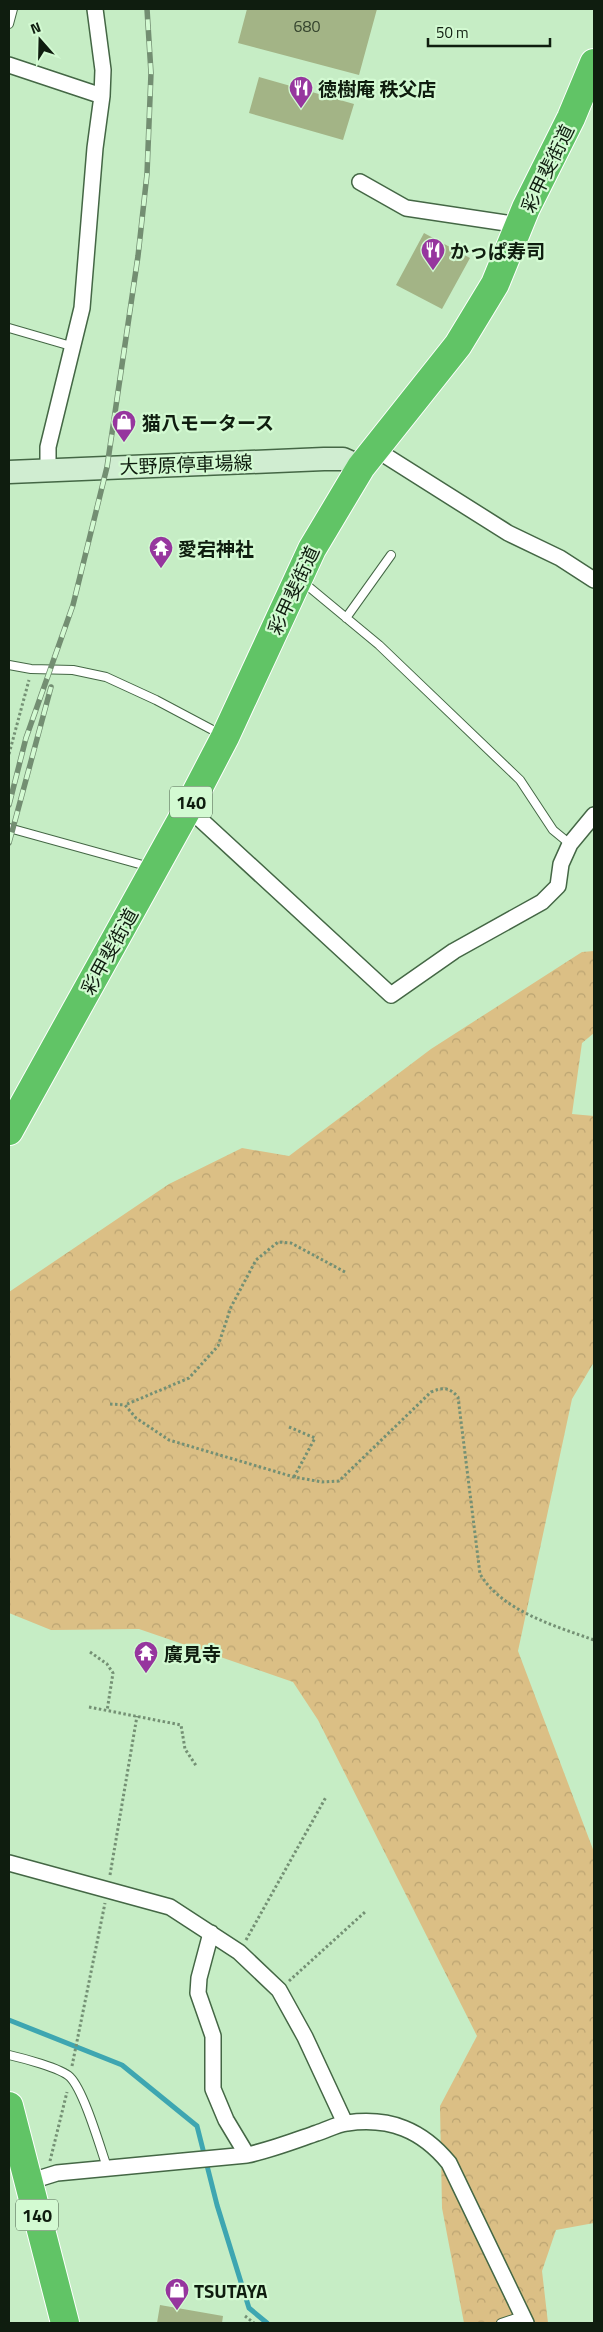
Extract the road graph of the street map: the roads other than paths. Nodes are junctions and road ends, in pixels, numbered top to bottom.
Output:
1 (13, 9) edge
2 (95, 9) edge
3 (9, 24) edge
4 (594, 63) edge
5 (9, 65) edge
6 (102, 96) junction
7 (360, 182) dead end
8 (519, 225) junction
9 (9, 328) edge
10 (71, 346) junction
11 (368, 458) junction
12 (48, 469) junction
13 (9, 472) edge
14 (391, 555) dead end
15 (297, 578) junction
16 (594, 580) edge
17 (346, 618) junction
18 (9, 666) edge
19 (225, 737) junction
20 (188, 808) junction
21 (594, 815) edge
22 (9, 828) edge
23 (570, 844) junction
24 (155, 868) junction
25 (9, 1131) edge
26 (9, 1863) edge
27 (211, 1933) junction
28 (9, 2055) edge
29 (9, 2106) edge
30 (345, 2123) junction
31 (247, 2155) junction
32 (108, 2167) junction
33 (37, 2179) junction
34 (524, 2320) edge
35 (65, 2323) edge
36 (501, 2323) edge

1 - 3 lane
2 - 6 street
4 - 8 highway, 彩甲斐街道 / 140
5 - 6 street
6 - 10 street
7 - 8 street
8 - 11 highway, 彩甲斐街道 / 140
9 - 10 lane
10 - 12 street
11 - 12 main road, 大野原停車場線
11 - 15 highway, 彩甲斐街道 / 140
11 - 16 street
12 - 13 main road, 大野原停車場線
14 - 17 lane
15 - 17 lane
15 - 19 highway, 彩甲斐街道 / 140
17 - 23 lane
18 - 19 lane
19 - 20 highway, 彩甲斐街道 / 140
20 - 23 street
20 - 24 highway, 彩甲斐街道 / 140
21 - 23 street
22 - 24 lane
24 - 25 highway, 彩甲斐街道 / 140
26 - 27 street
27 - 30 street
27 - 31 street
28 - 32 lane
29 - 33 highway, 140
30 - 31 street
30 - 34 street
31 - 32 street
32 - 33 street
33 - 35 highway, 140
34 - 36 lane

